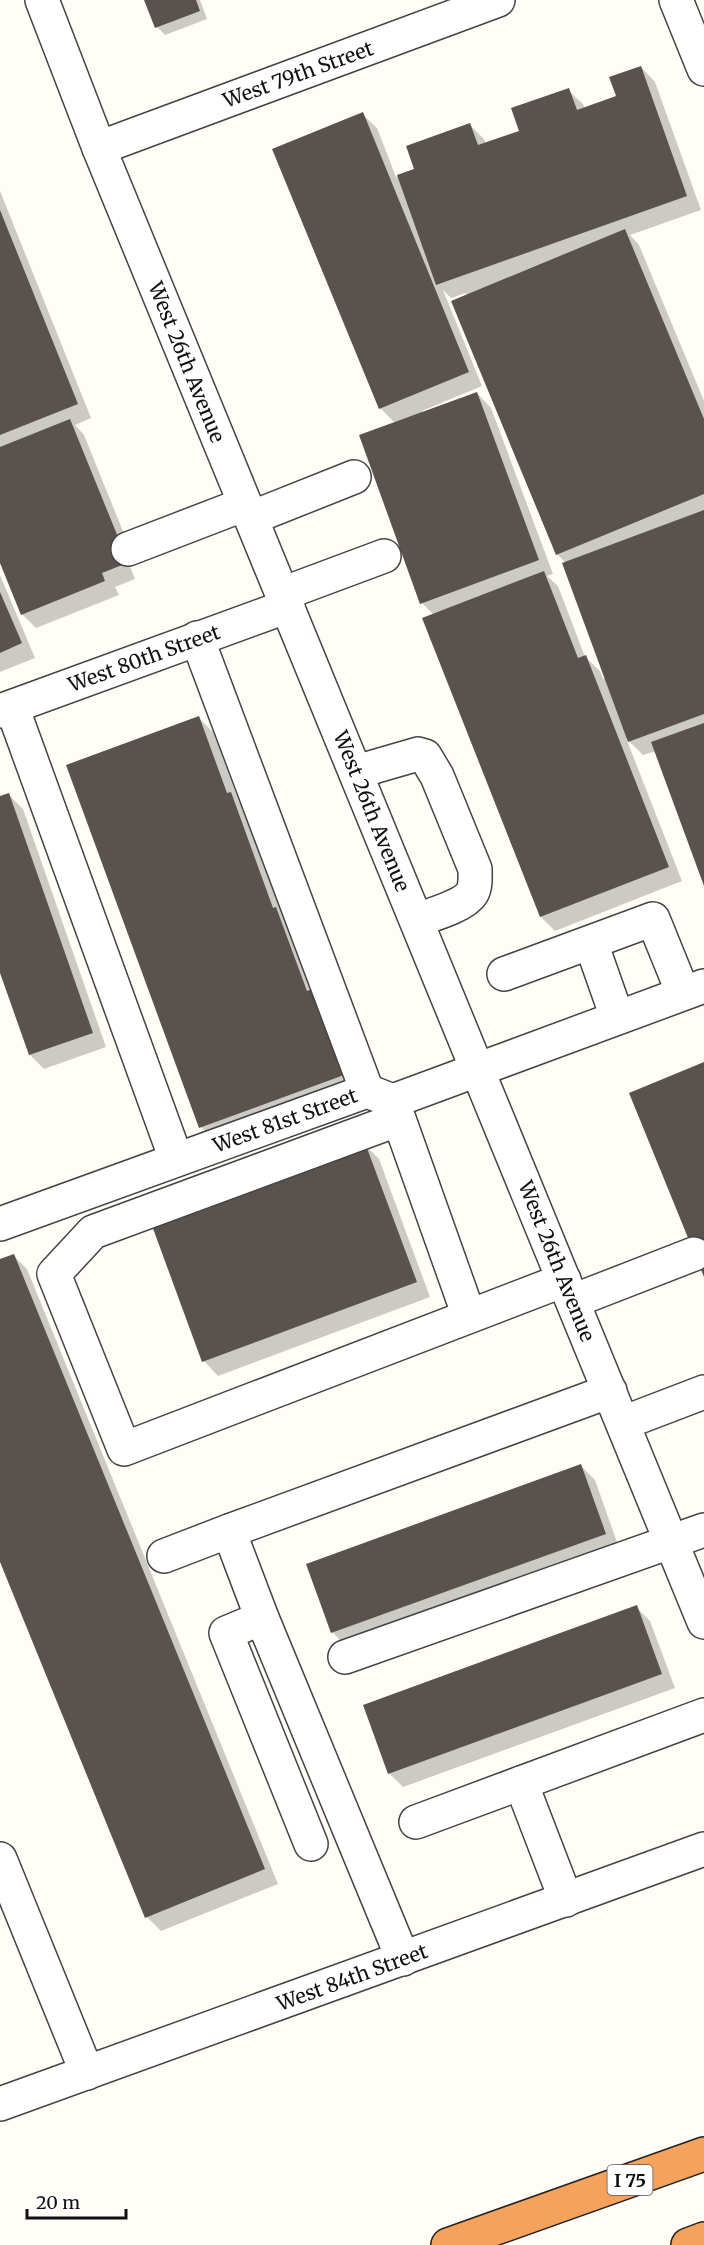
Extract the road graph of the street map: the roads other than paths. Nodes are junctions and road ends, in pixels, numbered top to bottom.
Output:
1 (42, 0) edge
2 (498, 0) edge
3 (676, 0) edge
4 (700, 50) edge
5 (99, 148) junction
6 (354, 477) dead end
7 (248, 511) junction
8 (128, 549) dead end
9 (384, 556) dead end
10 (285, 600) junction
11 (197, 638) junction
12 (6, 709) edge
13 (356, 772) junction
14 (417, 921) junction
15 (591, 943) junction
16 (504, 974) dead end
17 (693, 990) edge
18 (617, 1017) junction
19 (478, 1070) junction
20 (386, 1104) junction
21 (176, 1159) junction
22 (0, 1224) edge
23 (694, 1254) dead end
24 (569, 1291) junction
25 (469, 1316) junction
26 (610, 1391) junction
27 (704, 1392) edge
28 (623, 1423) junction
29 (704, 1530) edge
30 (229, 1531) junction
31 (671, 1541) junction
32 (164, 1556) dead end
33 (262, 1618) junction
34 (704, 1622) edge
35 (345, 1657) dead end
36 (704, 1715) edge
37 (521, 1783) junction
38 (416, 1822) dead end
39 (311, 1844) dead end
40 (704, 1849) edge
41 (0, 1859) edge
42 (566, 1900) junction
43 (403, 1959) junction
44 (87, 2073) junction
45 (0, 2104) edge
46 (704, 2154) edge
47 (704, 2239) edge
48 (448, 2245) edge
49 (688, 2245) edge

1 - 5 street, West 26th Avenue
2 - 5 street, West 79th Street
3 - 4 street
5 - 7 street, West 26th Avenue
6 - 7 street
7 - 8 street
7 - 10 street, West 26th Avenue
9 - 10 street, West 80th Street
10 - 11 street, West 80th Street
10 - 13 street, West 26th Avenue
11 - 12 street, West 80th Street
11 - 20 street
12 - 21 street
13 - 14 street, West 26th Avenue
13 - 14 street
14 - 19 street, West 26th Avenue
15 - 16 street
15 - 17 street
15 - 18 street
17 - 18 street, West 81st Street
18 - 19 street, West 81st Street
19 - 20 street, West 81st Street
19 - 24 street, West 26th Avenue
20 - 21 street, West 81st Street
20 - 25 street
20 - 25 street
21 - 22 street, West 81st Street
23 - 24 street
24 - 25 street
24 - 26 street, West 26th Avenue
26 - 28 street, West 26th Avenue
26 - 30 street
27 - 28 street
28 - 31 street, West 26th Avenue
29 - 31 street
30 - 32 street
30 - 33 street
31 - 34 street, West 26th Avenue
31 - 35 street
33 - 39 street
33 - 43 street
36 - 37 street
37 - 38 street
37 - 42 street
40 - 42 street, West 84th Street
41 - 44 street
42 - 43 street, West 84th Street
43 - 44 street, West 84th Street
44 - 45 street, West 84th Street
46 - 48 highway, I 75
47 - 49 highway

